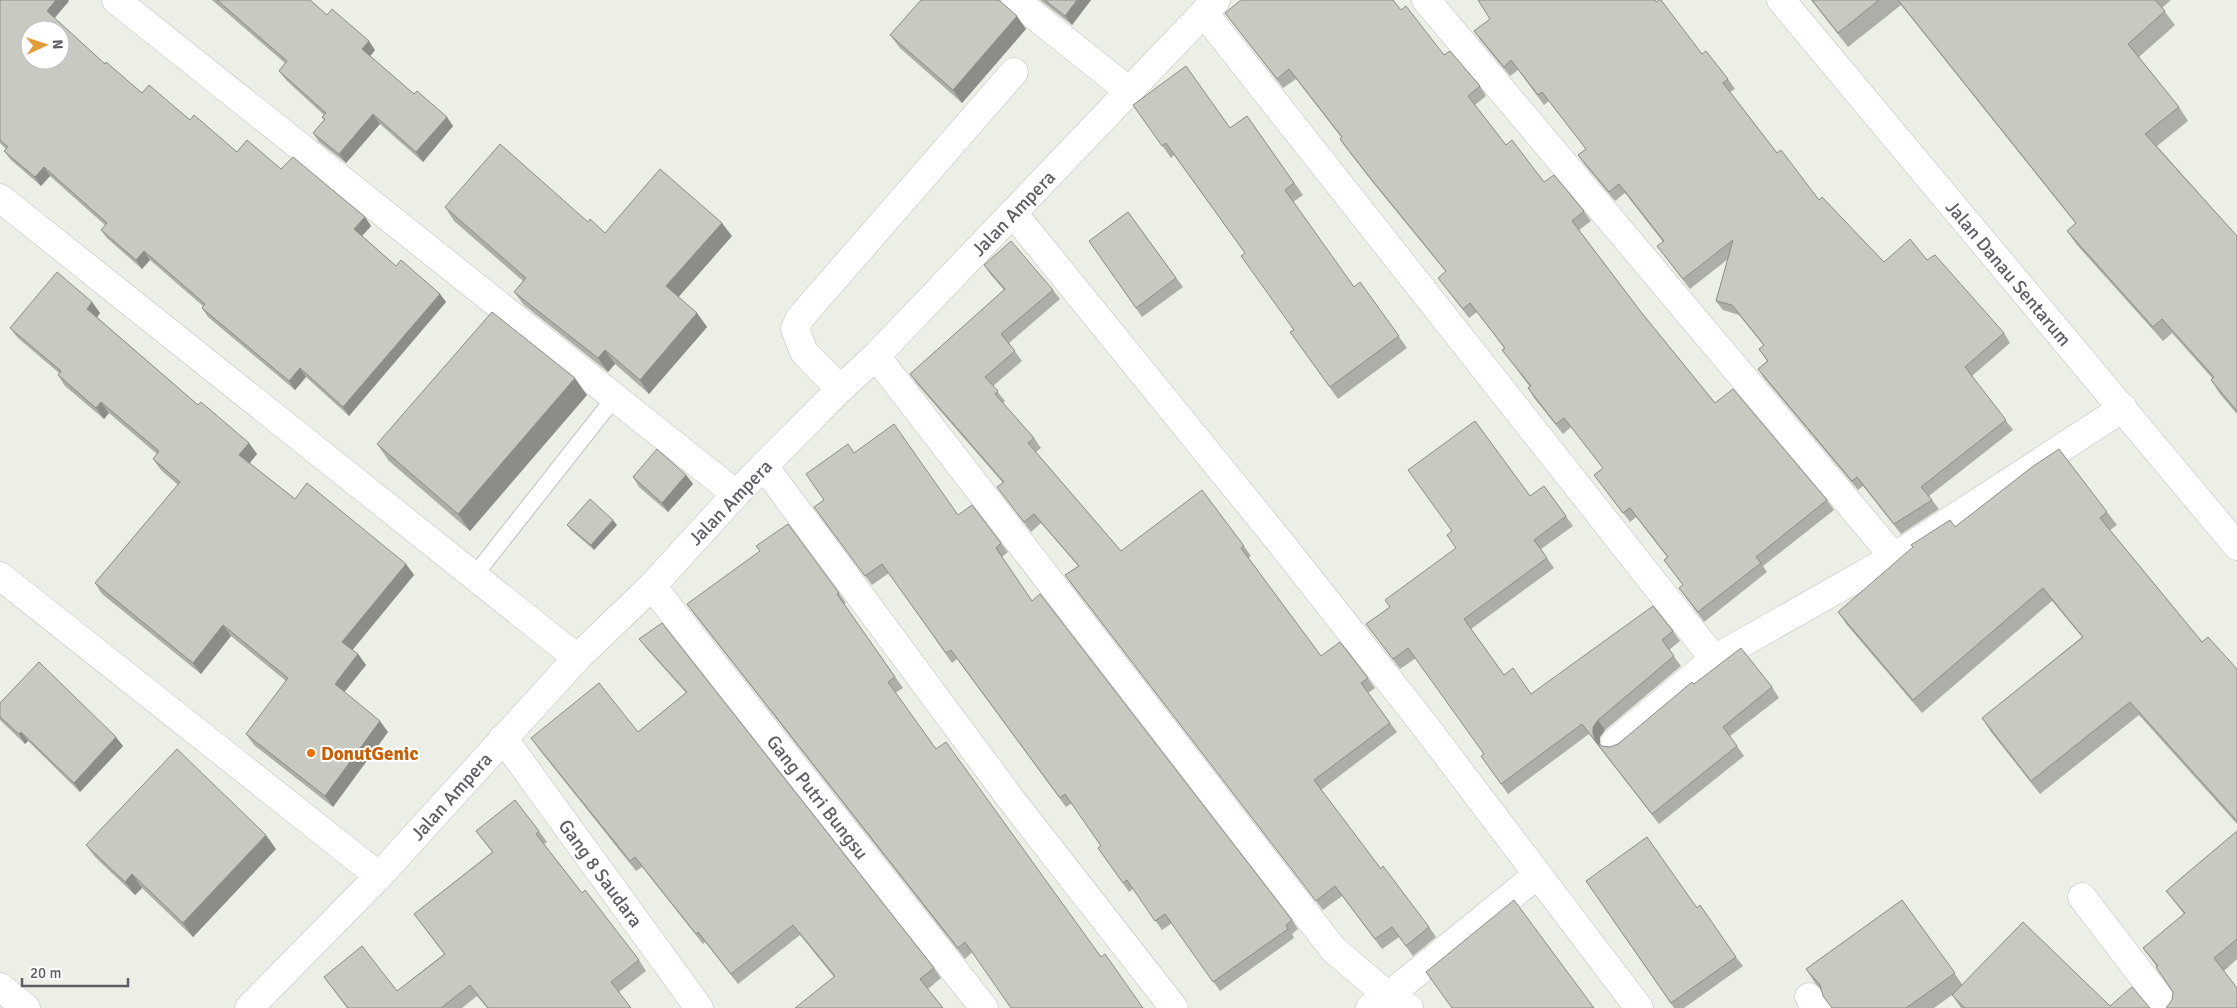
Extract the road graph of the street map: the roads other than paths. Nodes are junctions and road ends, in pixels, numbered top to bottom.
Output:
1 (116, 0) edge
2 (1014, 0) edge
3 (1426, 0) edge
4 (1781, 0) edge
5 (1210, 6) edge
6 (1014, 72) dead end
7 (1129, 91) junction
8 (0, 198) edge
9 (1013, 213) junction
10 (876, 356) junction
11 (835, 384) junction
12 (614, 397) junction
13 (2123, 408) junction
14 (764, 466) junction
15 (736, 494) junction
16 (2237, 546) edge
17 (1894, 557) junction
18 (0, 576) edge
19 (474, 576) junction
20 (652, 586) junction
21 (577, 658) junction
22 (1714, 659) junction
23 (503, 738) junction
24 (1615, 742) dead end
25 (1537, 874) junction
26 (379, 876) junction
27 (2082, 897) dead end
28 (0, 987) edge
29 (266, 1002) edge
30 (1389, 1004) edge
31 (26, 1008) edge
32 (699, 1008) edge
33 (984, 1008) edge
34 (1174, 1008) edge
35 (1639, 1008) edge
36 (2167, 1008) edge

1 - 12 street
2 - 7 street
3 - 17 street
4 - 13 street, Jalan Danau Sentarum
5 - 7 street, Jalan Ampera
5 - 22 street
6 - 11 street
7 - 9 street, Jalan Ampera
8 - 19 street
9 - 10 street, Jalan Ampera
9 - 25 street
10 - 11 street, Jalan Ampera
10 - 30 street
11 - 14 street, Jalan Ampera
12 - 15 street
12 - 19 lane
13 - 16 street, Jalan Danau Sentarum
13 - 17 street
14 - 15 street, Jalan Ampera
14 - 34 street
15 - 20 street, Jalan Ampera
17 - 22 street
18 - 26 street
19 - 21 street
20 - 21 street, Jalan Ampera
20 - 33 street, Gang Putri Bungsu
21 - 23 street, Jalan Ampera
22 - 24 street
23 - 26 street, Jalan Ampera
23 - 32 street, Gang 8 Saudara
25 - 30 street
25 - 35 street
26 - 29 street, Jalan Ampera
27 - 36 street
28 - 31 street

